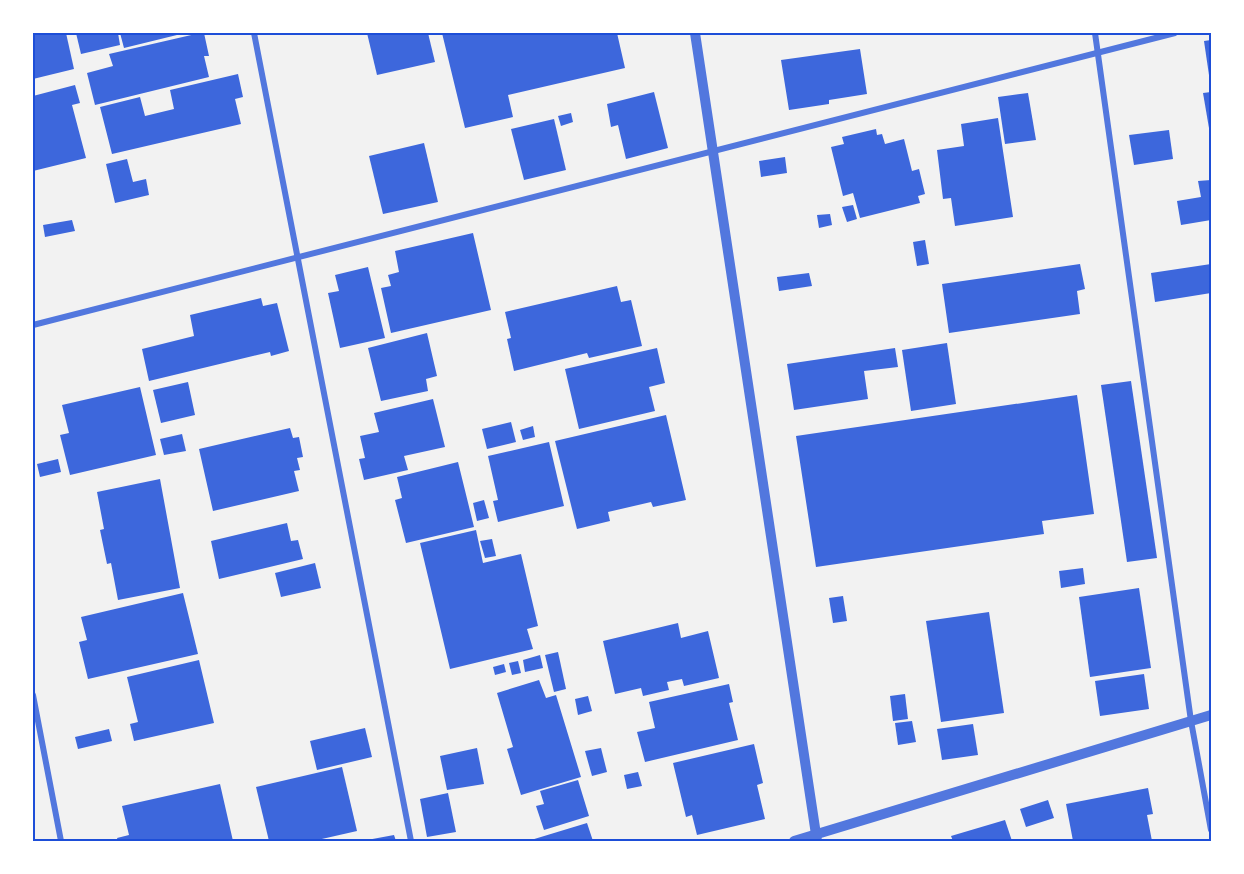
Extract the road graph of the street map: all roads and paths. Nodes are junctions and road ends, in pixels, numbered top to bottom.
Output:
1 (254, 33) edge
2 (695, 33) edge
3 (1095, 33) edge
4 (1175, 33) edge
5 (1097, 52) junction
6 (713, 150) junction
7 (297, 257) junction
8 (33, 325) edge
9 (33, 695) edge
10 (1211, 715) edge
11 (1191, 721) junction
12 (1211, 830) edge
13 (816, 838) edge
14 (61, 841) edge
15 (411, 841) edge
16 (794, 841) edge

1 - 7 street
2 - 6 street
3 - 5 street
4 - 5 street
5 - 6 street
5 - 11 street
6 - 7 street
6 - 13 street
7 - 8 street
7 - 15 street
9 - 14 street
10 - 11 street
11 - 12 street
11 - 13 street
13 - 16 street

